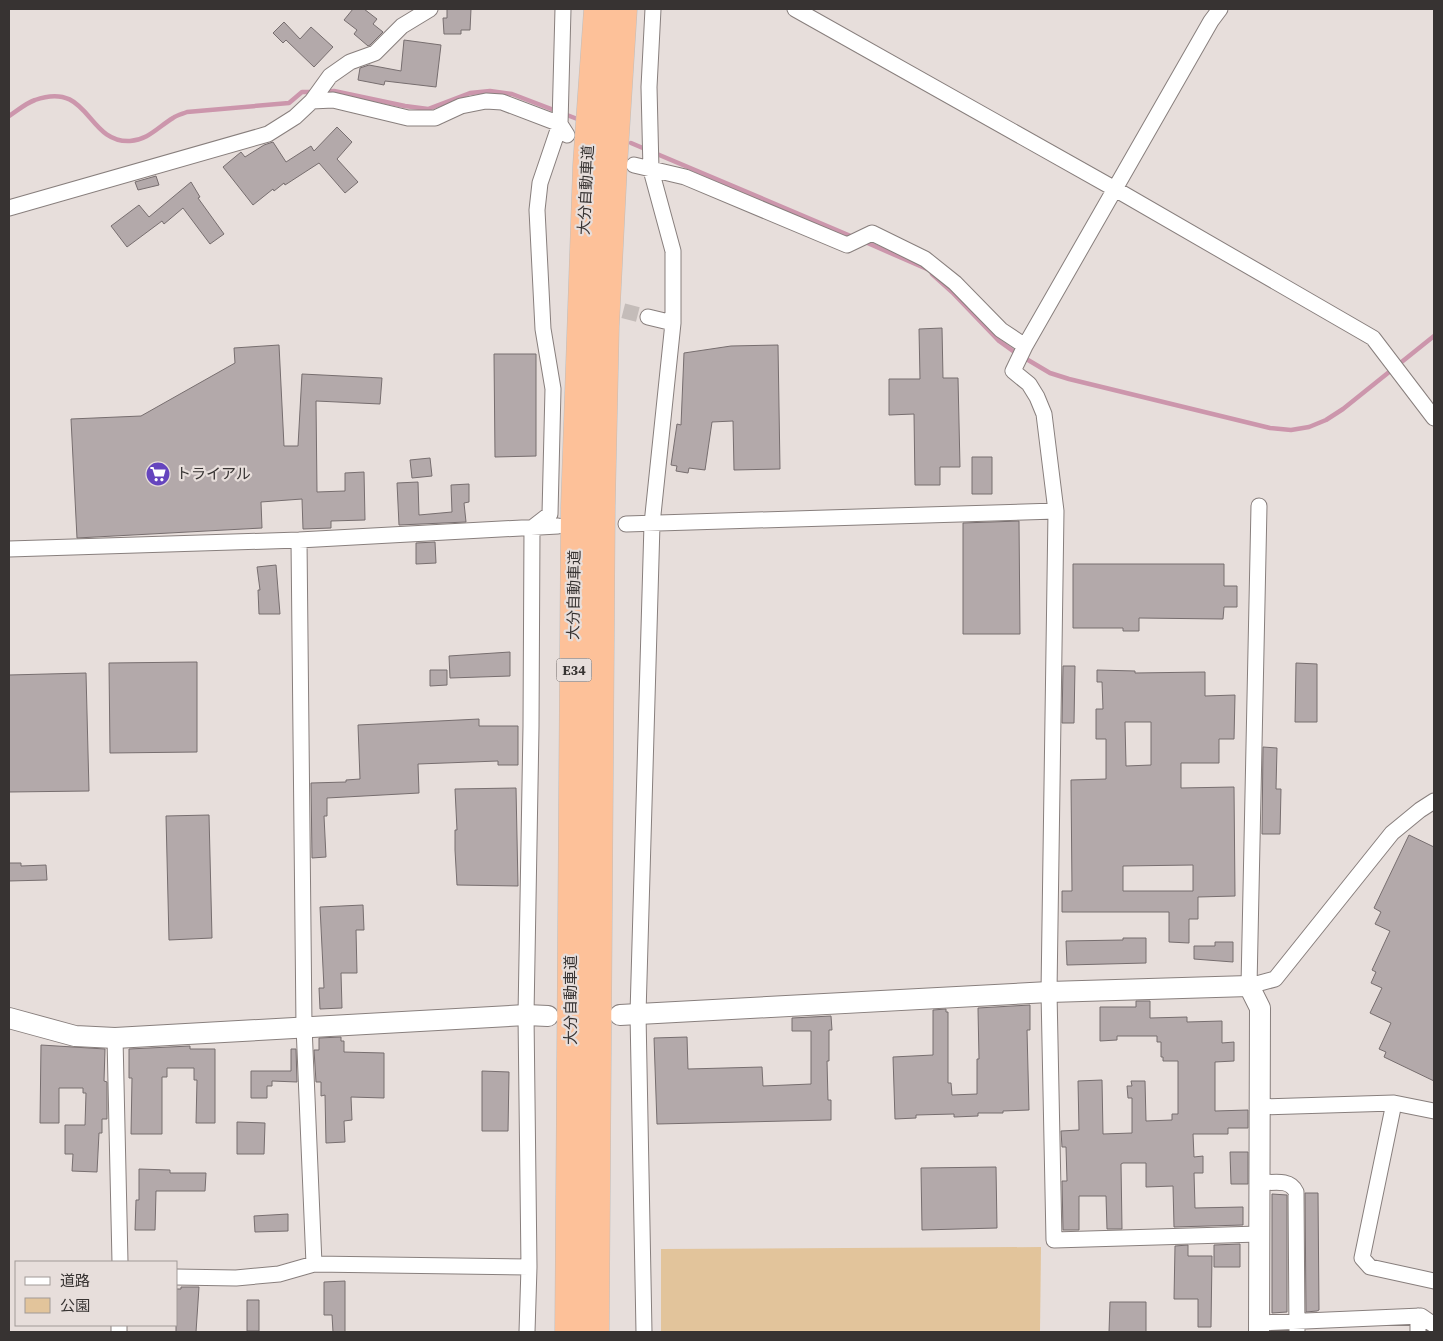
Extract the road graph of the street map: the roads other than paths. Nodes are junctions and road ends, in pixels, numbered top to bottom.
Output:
1 (430, 9) edge
2 (563, 9) edge
3 (598, 9) edge
4 (623, 9) edge
5 (652, 9) edge
6 (794, 9) edge
7 (1220, 9) edge
8 (316, 95) junction
9 (562, 121) junction
10 (651, 157) junction
11 (634, 165) dead end
12 (1115, 189) junction
13 (9, 208) edge
14 (648, 317) tunnel mouth
15 (673, 323) junction
16 (1021, 354) junction
17 (1434, 418) edge
18 (1259, 506) dead end
19 (1056, 511) junction
20 (626, 524) dead end
21 (652, 524) junction
22 (558, 526) dead end
23 (532, 528) junction
24 (299, 540) junction
25 (9, 550) edge
26 (1434, 802) edge
27 (1249, 986) junction
28 (1049, 992) junction
29 (526, 1015) junction
30 (629, 1015) junction
31 (548, 1016) dead end
32 (9, 1018) edge
33 (304, 1026) junction
34 (115, 1038) junction
35 (1394, 1103) junction
36 (1259, 1107) junction
37 (1434, 1111) edge
38 (1259, 1183) junction
39 (1259, 1234) junction
40 (120, 1261) edge
41 (314, 1264) junction
42 (529, 1267) junction
43 (178, 1277) edge
44 (1434, 1279) edge
45 (1418, 1316) junction
46 (1434, 1325) edge
47 (1330, 1326) edge
48 (1297, 1327) edge
49 (1259, 1328) edge
50 (528, 1332) edge
51 (570, 1332) edge
52 (595, 1332) edge
53 (644, 1332) edge
54 (1418, 1332) edge

1 - 8 street
2 - 9 street
3 - 51 highway, 大分自動車道 / E34
4 - 52 highway, 大分自動車道 / E34
5 - 10 street
6 - 12 street
7 - 12 street
8 - 9 street
8 - 13 street
9 - 23 street
10 - 11 street
10 - 15 street
10 - 16 street
12 - 16 street
12 - 17 street
14 - 15 street
15 - 21 street
16 - 19 street
18 - 27 street
19 - 21 street
19 - 28 street
20 - 21 street
21 - 30 street
22 - 23 street
23 - 24 street
23 - 29 street
24 - 25 street
24 - 33 street
26 - 27 street
27 - 28 street
27 - 36 street
28 - 30 street
28 - 39 street
29 - 31 street
29 - 33 street
29 - 42 street
30 - 53 street
32 - 34 street
33 - 34 street
33 - 41 street
34 - 40 street
35 - 36 street
35 - 37 street
35 - 44 street
36 - 38 street
38 - 39 street
38 - 48 street
39 - 49 street
41 - 42 street
41 - 43 street
42 - 50 street
45 - 46 street
45 - 47 street
45 - 54 street
47 - 48 street
48 - 49 street

